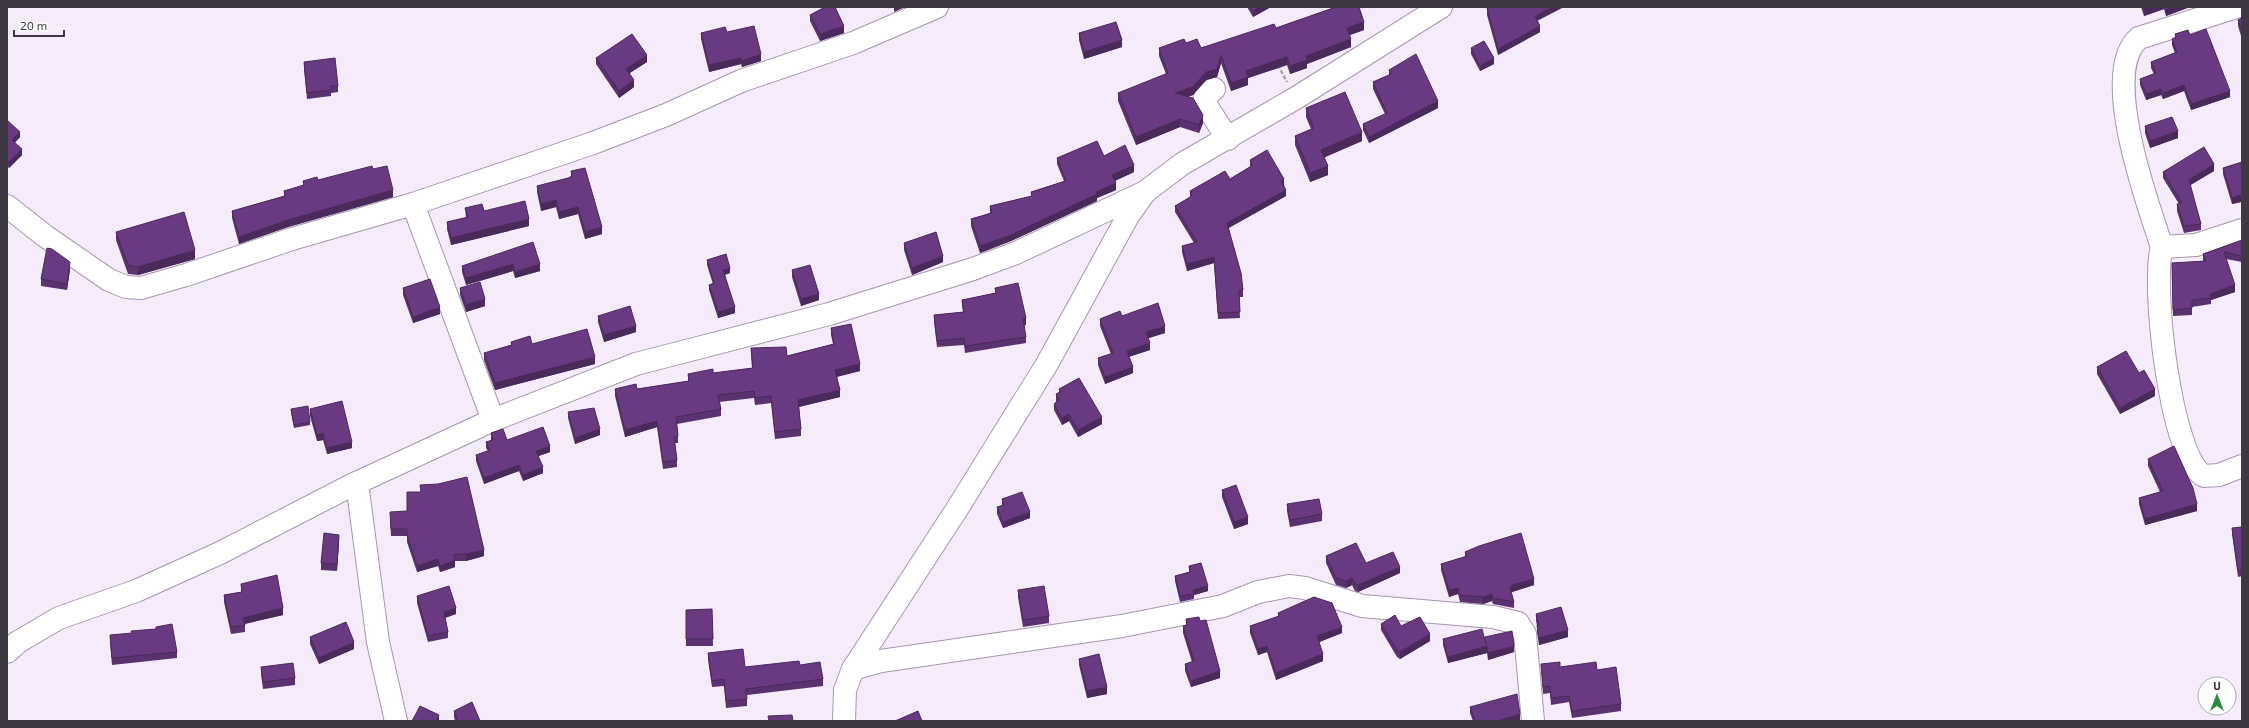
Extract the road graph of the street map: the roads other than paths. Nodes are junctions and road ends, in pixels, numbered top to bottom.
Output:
1 (937, 7) edge
2 (1440, 7) edge
3 (2236, 7) edge
4 (1214, 89) dead end
5 (1228, 139) junction
6 (1145, 192) junction
7 (413, 204) junction
8 (7, 206) edge
9 (2242, 230) edge
10 (2162, 247) junction
11 (493, 420) junction
12 (2242, 466) edge
13 (357, 483) junction
14 (7, 652) edge
15 (853, 668) junction
16 (396, 721) edge
17 (844, 721) edge
18 (1533, 721) edge

1 - 7 street
2 - 5 street
3 - 10 street
4 - 5 street
5 - 6 street
6 - 11 street
6 - 15 street
7 - 8 street
7 - 11 street
9 - 10 street
10 - 12 street
11 - 13 street
13 - 14 street
13 - 16 street
15 - 17 street
15 - 18 street

